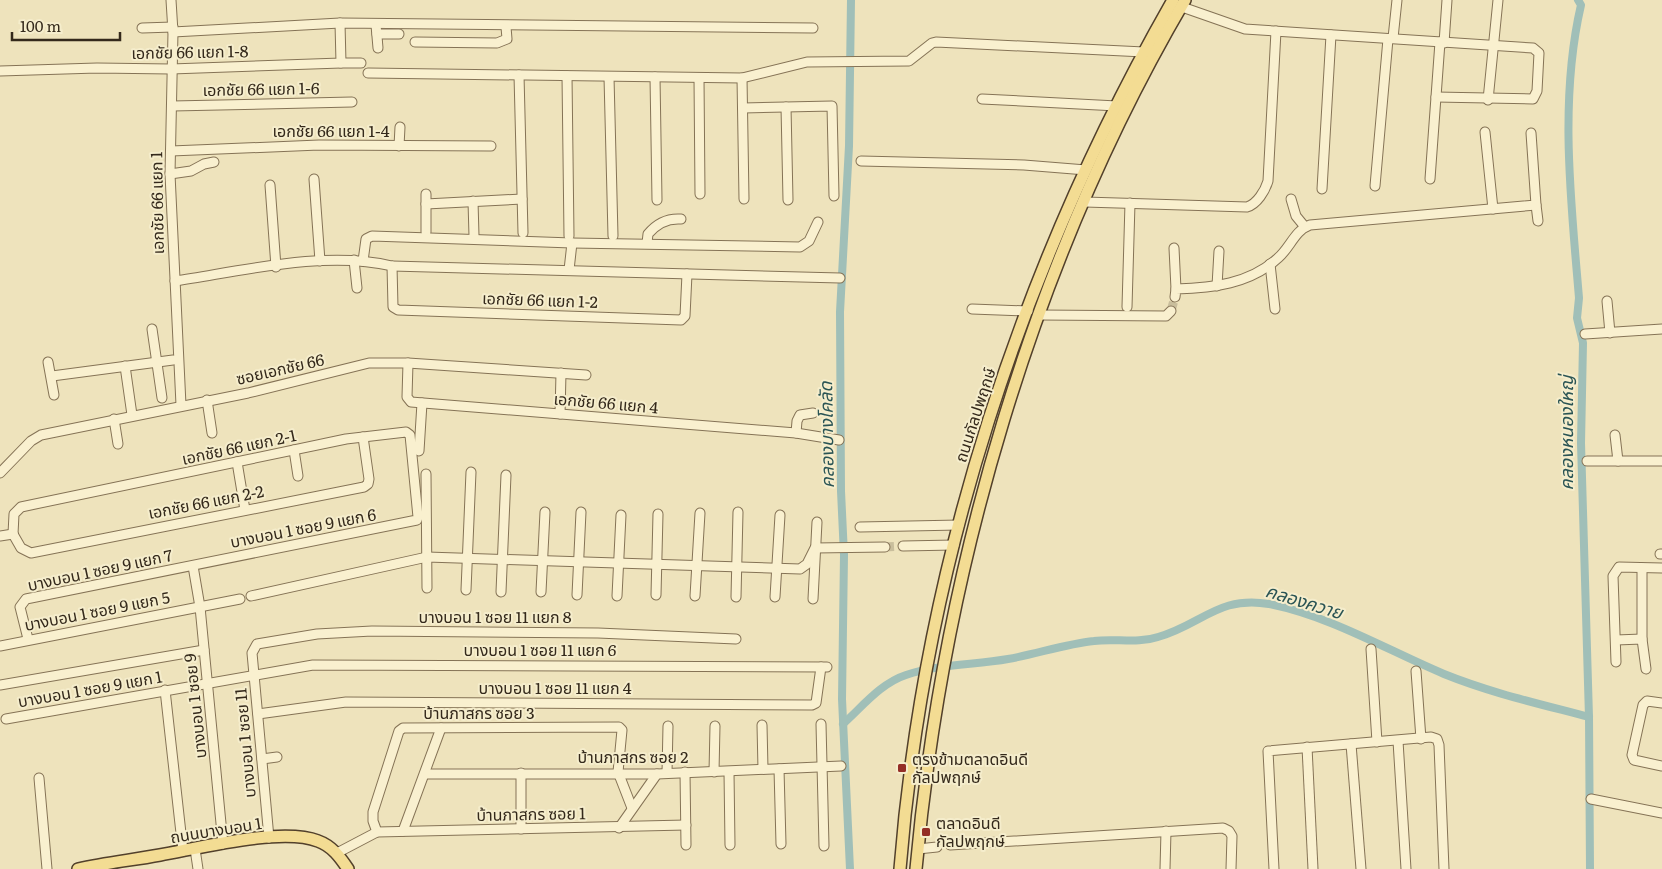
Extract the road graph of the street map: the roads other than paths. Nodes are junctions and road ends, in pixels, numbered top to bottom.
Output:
1 (171, 0) edge
2 (1397, 0) edge
3 (1447, 0) edge
4 (1498, 0) edge
5 (1180, 2) edge
6 (340, 23) junction
7 (506, 27) junction
8 (142, 28) dead end
9 (813, 28) dead end
10 (173, 29) junction
11 (376, 29) junction
12 (1276, 31) junction
13 (399, 34) dead end
14 (1331, 35) junction
15 (1391, 39) junction
16 (415, 42) dead end
17 (1442, 42) junction
18 (1494, 46) junction
19 (378, 48) dead end
20 (1144, 52) junction
21 (360, 63) dead end
22 (341, 64) junction
23 (171, 70) junction
24 (0, 72) edge
25 (368, 73) dead end
26 (519, 75) junction
27 (567, 76) junction
28 (609, 76) junction
29 (654, 77) junction
30 (699, 78) junction
31 (742, 78) junction
32 (1436, 97) junction
33 (982, 99) dead end
34 (1488, 100) junction
35 (352, 102) dead end
36 (172, 106) junction
37 (1117, 106) junction
38 (786, 107) junction
39 (743, 108) junction
40 (400, 127) dead end
41 (1486, 132) dead end
42 (1531, 133) dead end
43 (399, 146) junction
44 (491, 146) dead end
45 (171, 151) junction
46 (861, 161) dead end
47 (214, 162) dead end
48 (1086, 170) junction
49 (170, 174) junction
50 (314, 179) dead end
51 (1430, 179) dead end
52 (270, 184) dead end
53 (1375, 186) dead end
54 (1322, 189) dead end
55 (426, 194) dead end
56 (700, 194) dead end
57 (834, 196) dead end
58 (522, 199) junction
59 (744, 199) dead end
60 (1291, 199) dead end
61 (657, 200) dead end
62 (788, 200) dead end
63 (473, 201) junction
64 (1085, 202) junction
65 (1130, 203) junction
66 (426, 204) junction
67 (1536, 204) junction
68 (1493, 208) junction
69 (680, 219) dead end
70 (1538, 221) dead end
71 (818, 222) dead end
72 (1305, 227) junction
73 (426, 232) dead end
74 (523, 233) dead end
75 (474, 236) dead end
76 (613, 236) dead end
77 (570, 240) junction
78 (648, 243) junction
79 (1174, 248) dead end
80 (1219, 251) dead end
81 (358, 260) junction
82 (320, 261) junction
83 (1270, 264) junction
84 (392, 266) junction
85 (276, 267) junction
86 (569, 270) junction
87 (686, 274) junction
88 (840, 278) dead end
89 (175, 281) junction
90 (1218, 286) junction
91 (357, 288) dead end
92 (1607, 301) dead end
93 (1127, 307) dead end
94 (972, 309) dead end
95 (1275, 309) dead end
96 (1028, 311) junction
97 (1171, 311) dead end
98 (1040, 315) junction
99 (152, 328) dead end
100 (1662, 330) edge
101 (1610, 333) junction
102 (1584, 334) dead end
103 (173, 360) dead end
104 (48, 362) dead end
105 (157, 362) junction
106 (408, 363) junction
107 (125, 366) junction
108 (561, 374) junction
109 (586, 375) dead end
110 (52, 376) junction
111 (54, 395) dead end
112 (162, 398) dead end
113 (208, 400) junction
114 (422, 403) junction
115 (181, 405) junction
116 (813, 413) dead end
117 (560, 414) junction
118 (132, 415) junction
119 (114, 419) junction
120 (212, 433) dead end
121 (796, 433) junction
122 (1615, 435) dead end
123 (363, 437) junction
124 (839, 440) dead end
125 (118, 444) dead end
126 (294, 450) junction
127 (419, 451) dead end
128 (1587, 461) dead end
129 (1618, 461) junction
130 (1662, 461) edge
131 (236, 462) junction
132 (471, 472) dead end
133 (0, 473) edge
134 (426, 474) dead end
135 (506, 475) dead end
136 (298, 476) dead end
137 (245, 510) junction
138 (545, 512) dead end
139 (581, 512) dead end
140 (738, 512) dead end
141 (700, 513) dead end
142 (621, 514) dead end
143 (658, 514) dead end
144 (780, 515) dead end
145 (418, 519) joint
146 (817, 522) dead end
147 (959, 525) junction
148 (860, 527) dead end
149 (13, 534) junction
150 (0, 536) edge
151 (954, 545) junction
152 (903, 546) tunnel mouth
153 (885, 547) tunnel mouth
154 (815, 548) junction
155 (428, 557) junction
156 (468, 558) junction
157 (502, 559) junction
158 (543, 560) junction
159 (579, 562) junction
160 (618, 563) junction
161 (657, 564) junction
162 (696, 565) junction
163 (193, 566) junction
164 (738, 567) junction
165 (776, 568) junction
166 (1642, 568) junction
167 (1662, 568) edge
168 (427, 588) dead end
169 (466, 590) dead end
170 (501, 592) dead end
171 (541, 592) dead end
172 (578, 595) dead end
173 (251, 596) dead end
174 (617, 596) dead end
175 (656, 596) dead end
176 (695, 596) dead end
177 (736, 597) dead end
178 (775, 597) dead end
179 (240, 599) dead end
180 (813, 599) dead end
181 (200, 607) junction
182 (736, 638) dead end
183 (28, 639) junction
184 (1642, 639) junction
185 (1616, 640) junction
186 (0, 646) edge
187 (255, 646) joint
188 (1371, 649) dead end
189 (204, 650) junction
190 (1616, 662) dead end
191 (824, 667) joint
192 (1646, 669) dead end
193 (1416, 671) dead end
194 (254, 676) junction
195 (208, 684) junction
196 (0, 685) edge
197 (165, 690) junction
198 (1662, 703) edge
199 (258, 714) junction
200 (6, 718) dead end
201 (820, 724) dead end
202 (762, 725) dead end
203 (668, 726) dead end
204 (715, 726) dead end
205 (441, 728) junction
206 (1420, 739) junction
207 (1398, 741) junction
208 (1377, 742) junction
209 (1351, 744) junction
210 (1307, 747) junction
211 (277, 757) dead end
212 (262, 759) junction
213 (841, 766) dead end
214 (1662, 766) edge
215 (820, 767) junction
216 (763, 769) junction
217 (779, 769) junction
218 (618, 772) junction
219 (686, 772) junction
220 (714, 772) junction
221 (729, 772) junction
222 (520, 773) junction
223 (667, 773) junction
224 (425, 774) junction
225 (656, 774) junction
226 (39, 778) dead end
227 (1591, 799) dead end
228 (632, 808) junction
229 (1662, 813) edge
230 (686, 825) junction
231 (619, 828) junction
232 (521, 830) junction
233 (1166, 831) junction
234 (376, 832) junction
235 (403, 832) junction
236 (269, 838) junction
237 (223, 844) junction
238 (781, 844) dead end
239 (686, 845) dead end
240 (730, 845) dead end
241 (950, 845) dead end
242 (824, 846) dead end
243 (937, 847) dead end
244 (195, 848) junction
245 (918, 849) junction
246 (183, 851) junction
247 (337, 854) junction
248 (127, 865) edge
249 (47, 869) edge
250 (82, 869) edge
251 (198, 869) edge
252 (348, 869) edge
253 (900, 869) edge
254 (916, 869) edge
255 (1165, 869) edge
256 (1231, 869) edge
257 (1274, 869) edge
258 (1313, 869) edge
259 (1361, 869) edge
260 (1406, 869) edge
261 (1444, 869) edge

1 - 10 street, เอกชัย 66 แยก 1
2 - 15 street
3 - 17 street
4 - 18 street
5 - 12 street
5 - 20 main road, ถนนกัลปพฤกษ์
5 - 64 main road, ถนนกัลปพฤกษ์
6 - 10 street
6 - 11 street
6 - 22 street
7 - 9 street
7 - 11 street
7 - 16 street
8 - 10 street
10 - 23 street, เอกชัย 66 แยก 1
11 - 13 street
11 - 19 street
12 - 14 street
12 - 65 street
14 - 15 street
14 - 54 street
15 - 17 street
15 - 53 street
17 - 18 street
17 - 32 street
18 - 34 street
18 - 34 street
20 - 31 street
20 - 37 main road, ถนนกัลปพฤกษ์
21 - 22 street, เอกชัย 66 แยก 1-8
22 - 23 street, เอกชัย 66 แยก 1-8
23 - 24 street, เอกชัย 66 แยก 1-8
23 - 36 street, เอกชัย 66 แยก 1
25 - 26 street
26 - 27 street
26 - 58 street
27 - 28 street
27 - 77 street
28 - 29 street
28 - 76 street
29 - 30 street
29 - 61 street
30 - 31 street
30 - 56 street
31 - 39 street
32 - 34 street
32 - 51 street
33 - 37 street
35 - 36 street, เอกชัย 66 แยก 1-6
36 - 45 street, เอกชัย 66 แยก 1
37 - 48 main road, ถนนกัลปพฤกษ์
38 - 39 street
38 - 57 street
38 - 62 street
39 - 59 street
40 - 43 street
41 - 68 street
42 - 67 street
43 - 44 street, เอกชัย 66 แยก 1-4
43 - 45 street, เอกชัย 66 แยก 1-4
45 - 49 street, เอกชัย 66 แยก 1
46 - 48 street
47 - 49 street
48 - 96 main road, ถนนกัลปพฤกษ์
49 - 89 street, เอกชัย 66 แยก 1
50 - 82 street
52 - 85 street
55 - 66 street
58 - 63 street
58 - 74 street
60 - 72 street
63 - 66 street
63 - 75 street
64 - 65 street
64 - 98 main road, ถนนกัลปพฤกษ์
65 - 93 street
66 - 73 street
67 - 68 street
67 - 70 street
68 - 72 street
69 - 78 street
71 - 78 street
72 - 83 street
77 - 78 street
77 - 81 street
77 - 86 street
79 - 90 street
80 - 90 street
81 - 82 street, เอกชัย 66 แยก 1-2
81 - 84 street, เอกชัย 66 แยก 1-2
81 - 91 street
82 - 85 street, เอกชัย 66 แยก 1-2
83 - 90 street
83 - 95 street
84 - 86 street, เอกชัย 66 แยก 1-2
84 - 87 street, เอกชัย 66 แยก 1-2
85 - 89 street, เอกชัย 66 แยก 1-2
86 - 87 street, เอกชัย 66 แยก 1-2
87 - 88 street, เอกชัย 66 แยก 1-2
89 - 115 street, เอกชัย 66 แยก 1
92 - 101 street
94 - 96 street
96 - 147 main road, ถนนกัลปพฤกษ์
97 - 98 street
98 - 245 main road, ถนนกัลปพฤกษ์
99 - 105 street
100 - 101 street
101 - 102 street
103 - 105 street
104 - 110 street
105 - 107 street
105 - 112 street
106 - 108 street, ซอยเอกชัย 66
106 - 113 street, ซอยเอกชัย 66
106 - 114 street
107 - 110 street
107 - 118 street
108 - 109 street, ซอยเอกชัย 66
108 - 117 street
110 - 111 street
113 - 115 street, ซอยเอกชัย 66
113 - 120 street
114 - 117 street, เอกชัย 66 แยก 4
114 - 127 street
115 - 118 street, ซอยเอกชัย 66
116 - 121 street
117 - 121 street, เอกชัย 66 แยก 4
118 - 119 street, ซอยเอกชัย 66
119 - 125 street
119 - 133 street, ซอยเอกชัย 66
121 - 124 street, เอกชัย 66 แยก 4
122 - 129 street
123 - 126 street, เอกชัย 66 แยก 2-1
123 - 137 street, เอกชัย 66 แยก 2-2
123 - 145 street, เอกชัย 66 แยก 2-1
126 - 131 street, เอกชัย 66 แยก 2-1
126 - 136 street
128 - 129 street
129 - 130 street
131 - 137 street
131 - 149 street, เอกชัย 66 แยก 2-1
132 - 156 street
134 - 155 street
135 - 157 street
137 - 149 street, เอกชัย 66 แยก 2-2
138 - 158 street
139 - 159 street
140 - 164 street
141 - 162 street
142 - 160 street
143 - 161 street
144 - 165 street
145 - 163 street, บางบอน 1 ซอย 9 แยก 6
146 - 154 street
147 - 148 street
147 - 151 main road, ถนนกัลปพฤกษ์
149 - 150 street
151 - 152 street
151 - 253 main road, ถนนกัลปพฤกษ์
153 - 154 street
154 - 165 street
154 - 180 street
155 - 156 street
155 - 168 street
155 - 173 street
156 - 157 street
156 - 169 street
157 - 158 street
157 - 170 street
158 - 159 street
158 - 171 street
159 - 160 street
159 - 172 street
160 - 161 street
160 - 174 street
161 - 162 street
161 - 175 street
162 - 164 street
162 - 176 street
163 - 181 street, บางบอน 1 ซอย 9
163 - 183 street, บางบอน 1 ซอย 9 แยก 7
164 - 165 street
164 - 177 street
165 - 178 street
166 - 167 street
166 - 184 street
166 - 185 street
179 - 181 street, บางบอน 1 ซอย 9 แยก 5
181 - 183 street, บางบอน 1 ซอย 9 แยก 5
181 - 189 street, บางบอน 1 ซอย 9
182 - 187 street, บางบอน 1 ซอย 11 แยก 8
183 - 186 street, บางบอน 1 ซอย 9 แยก 5
184 - 185 street
184 - 192 street
185 - 190 street
187 - 194 street, บางบอน 1 ซอย 11
188 - 208 street
189 - 195 street, บางบอน 1 ซอย 9
189 - 196 street
191 - 194 street, บางบอน 1 ซอย 11 แยก 6
191 - 199 street, บางบอน 1 ซอย 11 แยก 4
193 - 206 street
194 - 195 street, บางบอน 1 ซอย 11 แยก 6
194 - 199 street, บางบอน 1 ซอย 11
195 - 197 street, บางบอน 1 ซอย 9 แยก 1
195 - 237 street, บางบอน 1 ซอย 9
197 - 200 street, บางบอน 1 ซอย 9 แยก 1
197 - 246 street
198 - 214 street
199 - 212 street, บางบอน 1 ซอย 11
201 - 215 street
202 - 216 street
203 - 223 street
204 - 220 street
205 - 218 street, บ้านภาสกร ซอย 3
205 - 224 street
205 - 234 street, บ้านภาสกร ซอย 3
206 - 207 street
206 - 261 street
207 - 208 street
207 - 260 street
208 - 209 street
209 - 210 street
209 - 259 street
210 - 257 street
210 - 258 street
211 - 212 street
212 - 236 street, บางบอน 1 ซอย 11
213 - 215 street, บ้านภาสกร ซอย 2
215 - 217 street, บ้านภาสกร ซอย 2
215 - 242 street
216 - 217 street, บ้านภาสกร ซอย 2
216 - 221 street, บ้านภาสกร ซอย 2
217 - 238 street
218 - 222 street, บ้านภาสกร ซอย 2
218 - 225 street, บ้านภาสกร ซอย 2
218 - 228 street
219 - 220 street, บ้านภาสกร ซอย 2
219 - 223 street, บ้านภาสกร ซอย 2
219 - 230 street
220 - 221 street, บ้านภาสกร ซอย 2
221 - 240 street
222 - 224 street, บ้านภาสกร ซอย 2
222 - 232 street
223 - 225 street, บ้านภาสกร ซอย 2
224 - 235 street
225 - 228 street
226 - 249 street
227 - 229 street
228 - 231 street
230 - 231 street, บ้านภาสกร ซอย 1
230 - 239 street
231 - 232 street, บ้านภาสกร ซอย 1
232 - 235 street, บ้านภาสกร ซอย 1
233 - 241 street
233 - 255 street
233 - 256 street
234 - 235 street, บ้านภาสกร ซอย 1
234 - 247 street
236 - 237 main road, ถนนบางบอน 1
236 - 247 main road, ถนนบางบอน 1
237 - 244 main road, ถนนบางบอน 1
243 - 245 street
244 - 246 main road, ถนนบางบอน 1
244 - 251 street
245 - 254 main road, ถนนกัลปพฤกษ์
246 - 248 main road, ถนนบางบอน 1
247 - 252 main road, ถนนบางบอน 1
248 - 250 main road, ถนนบางบอน 1

